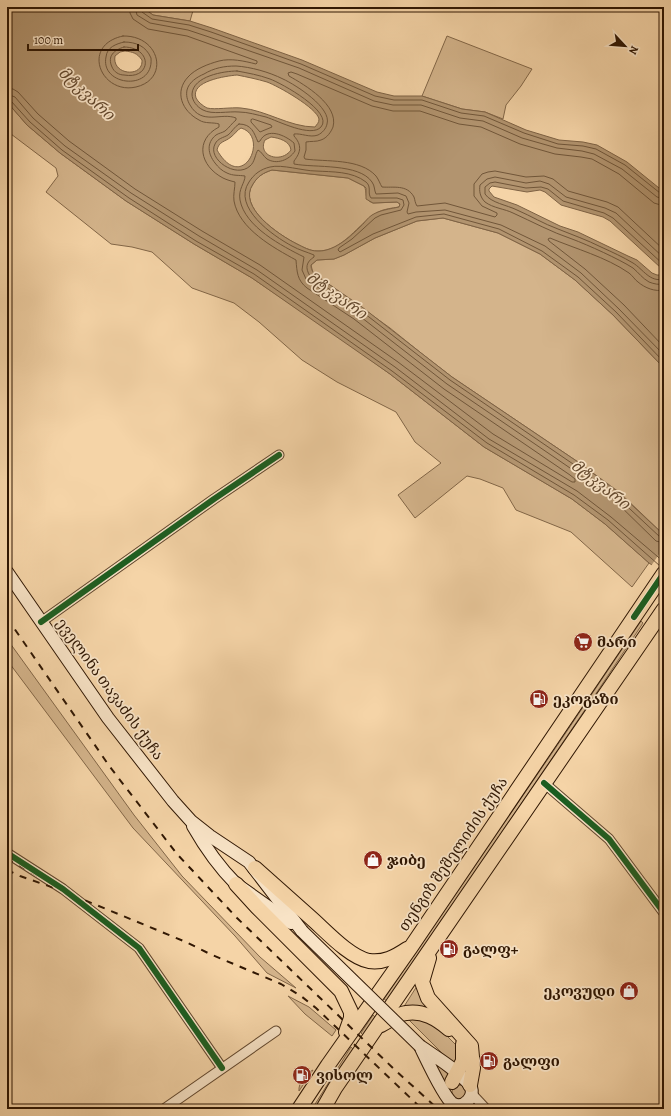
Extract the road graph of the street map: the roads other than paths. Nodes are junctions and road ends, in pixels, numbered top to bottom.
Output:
1 (279, 455) dead end
2 (7, 572) edge
3 (664, 573) edge
4 (664, 609) edge
5 (41, 622) junction
6 (544, 783) junction
7 (191, 821) junction
8 (7, 853) edge
9 (236, 854) junction
10 (255, 868) junction
11 (223, 869) junction
12 (236, 884) junction
13 (664, 913) edge
14 (302, 931) junction
15 (433, 946) junction
16 (411, 947) junction
17 (377, 1027) junction
18 (276, 1031) dead end
19 (344, 1042) junction
20 (420, 1046) junction
21 (222, 1068) junction
22 (463, 1083) junction
23 (448, 1100) junction
24 (465, 1107) edge
25 (164, 1109) edge
26 (299, 1109) edge
27 (323, 1109) edge
28 (486, 1109) edge

1 - 5 street
2 - 5 main road, ეველინა თავაძის ქუჩა
3 - 16 main road, თენგიზ შეშელიძის ქუჩა
4 - 6 main road
5 - 7 main road, ეველინა თავაძის ქუჩა
6 - 13 street
6 - 15 main road
7 - 9 main road, ეველინა თავაძის ქუჩა
7 - 11 main road, ეველინა თავაძის ქუჩა
8 - 21 street
9 - 10 main road, ეველინა თავაძის ქუჩა
9 - 11 main road
10 - 14 main road, ეველინა თავაძის ქუჩა
10 - 16 main road
11 - 12 main road, ეველინა თავაძის ქუჩა
12 - 14 main road, ეველინა თავაძის ქუჩა
12 - 19 main road
14 - 20 main road, bridge
15 - 17 main road
15 - 22 main road
16 - 19 main road, თენგიზ შეშელიძის ქუჩა
17 - 22 main road
17 - 27 main road
18 - 21 street
19 - 26 main road, თენგიზ შეშელიძის ქუჩა
20 - 22 main road
20 - 23 main road
21 - 25 street
22 - 23 main road
22 - 24 main road
22 - 28 street
23 - 24 main road

